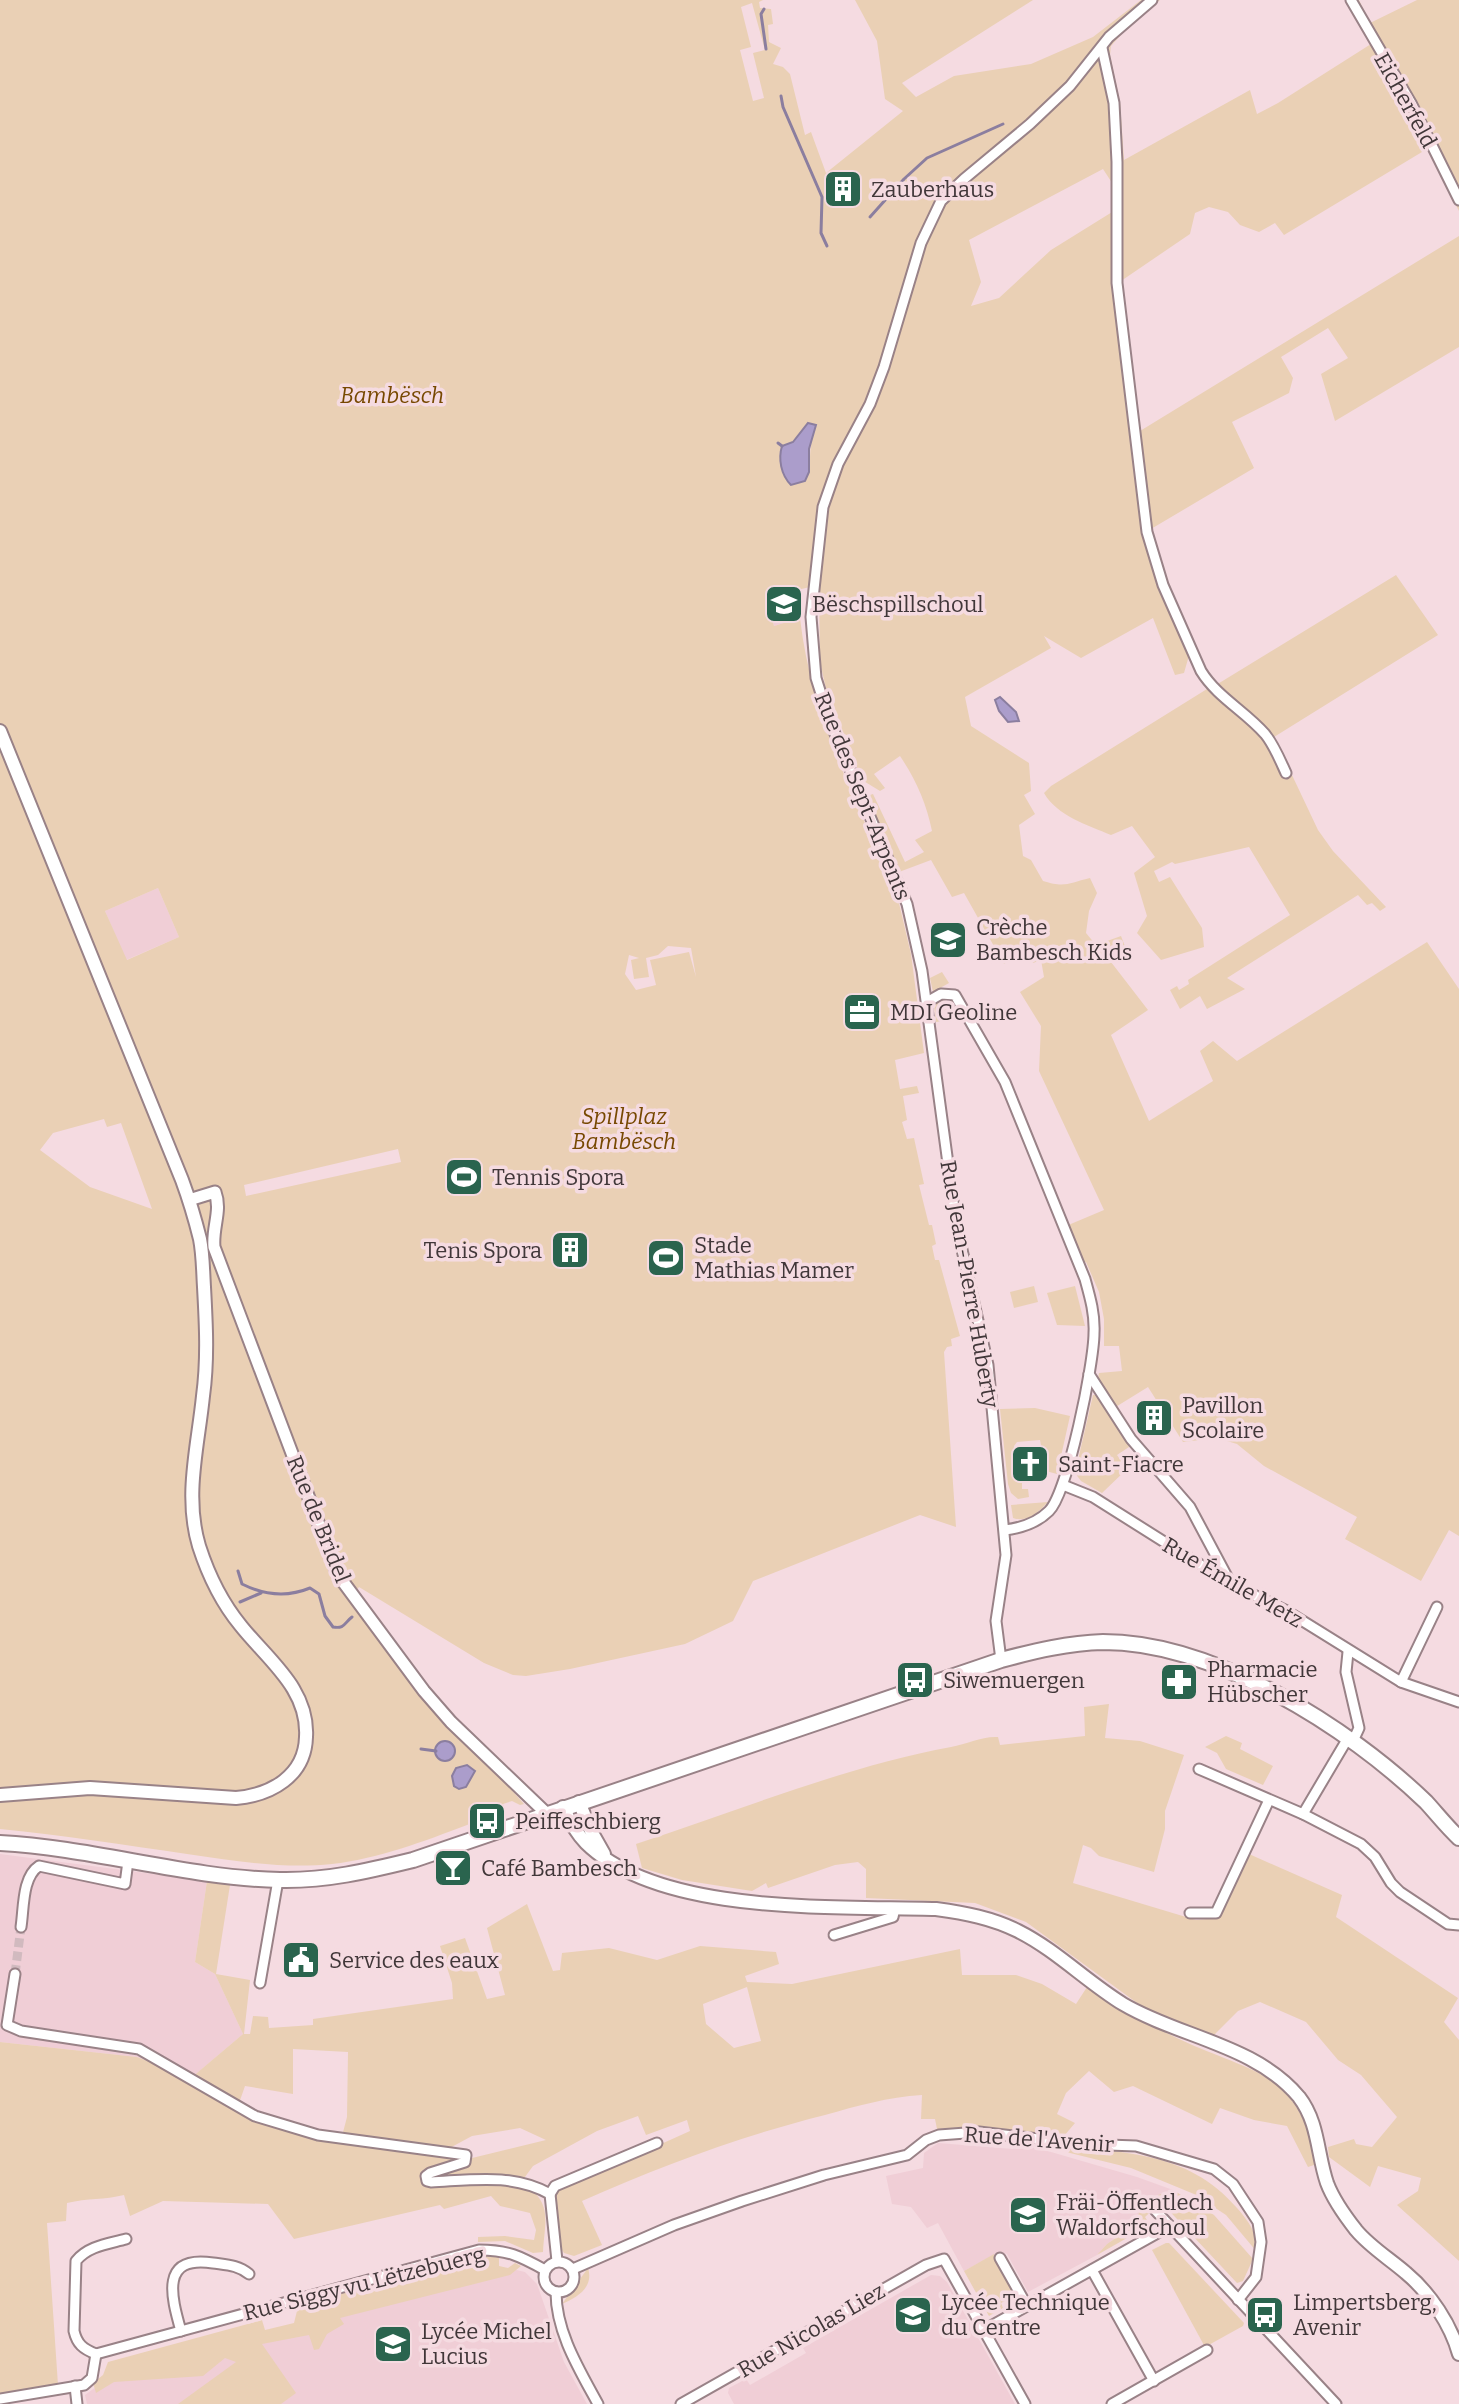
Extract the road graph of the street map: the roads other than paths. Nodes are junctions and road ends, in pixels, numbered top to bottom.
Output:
1 (1152, 0) edge
2 (1351, 0) edge
3 (1102, 48) junction
4 (1459, 200) edge
5 (0, 731) edge
6 (1286, 773) dead end
7 (927, 1002) junction
8 (189, 1200) junction
9 (1089, 1374) junction
10 (1063, 1485) junction
11 (1005, 1530) junction
12 (1231, 1584) junction
13 (1437, 1607) dead end
14 (1348, 1652) junction
15 (1001, 1660) junction
16 (1401, 1682) junction
17 (1459, 1702) edge
18 (1351, 1739) junction
19 (1199, 1769) dead end
20 (0, 1795) edge
21 (1269, 1800) junction
22 (579, 1802) junction
23 (563, 1807) junction
24 (546, 1813) junction
25 (1303, 1814) junction
26 (1459, 1838) edge
27 (0, 1843) edge
28 (606, 1857) junction
29 (128, 1861) junction
30 (278, 1880) junction
31 (895, 1908) junction
32 (1190, 1913) dead end
33 (1459, 1925) edge
34 (21, 1927) tunnel mouth
35 (834, 1935) dead end
36 (15, 1974) tunnel mouth
37 (260, 1983) dead end
38 (657, 2143) dead end
39 (550, 2194) junction
40 (1155, 2210) dead end
41 (1170, 2226) junction
42 (126, 2239) dead end
43 (1000, 2258) dead end
44 (557, 2261) junction
45 (573, 2269) junction
46 (545, 2270) junction
47 (1092, 2270) junction
48 (249, 2274) dead end
49 (556, 2292) junction
50 (1238, 2300) junction
51 (1027, 2306) junction
52 (984, 2330) junction
53 (181, 2331) junction
54 (1207, 2350) dead end
55 (96, 2354) junction
56 (1459, 2354) edge
57 (1154, 2381) junction
58 (75, 2386) junction
59 (0, 2399) edge
60 (77, 2404) edge
61 (598, 2404) edge
62 (681, 2404) edge
63 (1025, 2404) edge
64 (1112, 2404) edge
65 (1336, 2404) edge

1 - 3 street, Rue des Sept-Arpents
2 - 4 street, Eicherfeld
3 - 6 street
3 - 7 street, Rue des Sept-Arpents
5 - 8 main road
7 - 9 street
7 - 11 street, Rue Jean-Pierre Huberty
8 - 20 main road
8 - 24 street, Rue de Bridel
9 - 10 street
9 - 12 street
10 - 11 street
10 - 12 street, Rue Émile Metz
11 - 15 street, Rue Jean-Pierre Huberty
12 - 14 street, Rue Émile Metz
13 - 16 street
14 - 16 street, Rue Émile Metz
14 - 18 street
15 - 18 main road
15 - 22 main road
16 - 17 street, Rue Émile Metz
18 - 25 street
18 - 26 main road
19 - 21 street
21 - 25 street
21 - 32 street
22 - 23 main road
22 - 28 main road
23 - 24 main road
23 - 28 main road
24 - 30 main road
25 - 33 street
27 - 29 main road
28 - 31 main road
29 - 30 main road
29 - 34 street
30 - 37 street
31 - 35 street
31 - 56 main road
36 - 39 street
38 - 39 street
39 - 44 street
40 - 41 street
41 - 47 street
41 - 50 street
42 - 55 street
43 - 51 street
44 - 45 street
44 - 46 street
45 - 49 street
45 - 50 street, Rue de l'Avenir
46 - 49 street
46 - 53 street, Rue Siggy vu Lëtzebuerg
47 - 51 street
47 - 57 street
48 - 53 street, Rue Siggy vu Lëtzebuerg
49 - 61 street
50 - 65 street
51 - 52 street
52 - 62 street, Rue Nicolas Liez
52 - 63 street
53 - 55 street, Rue Siggy vu Lëtzebuerg
54 - 57 street
55 - 58 street
57 - 64 street
58 - 59 street
58 - 60 street

